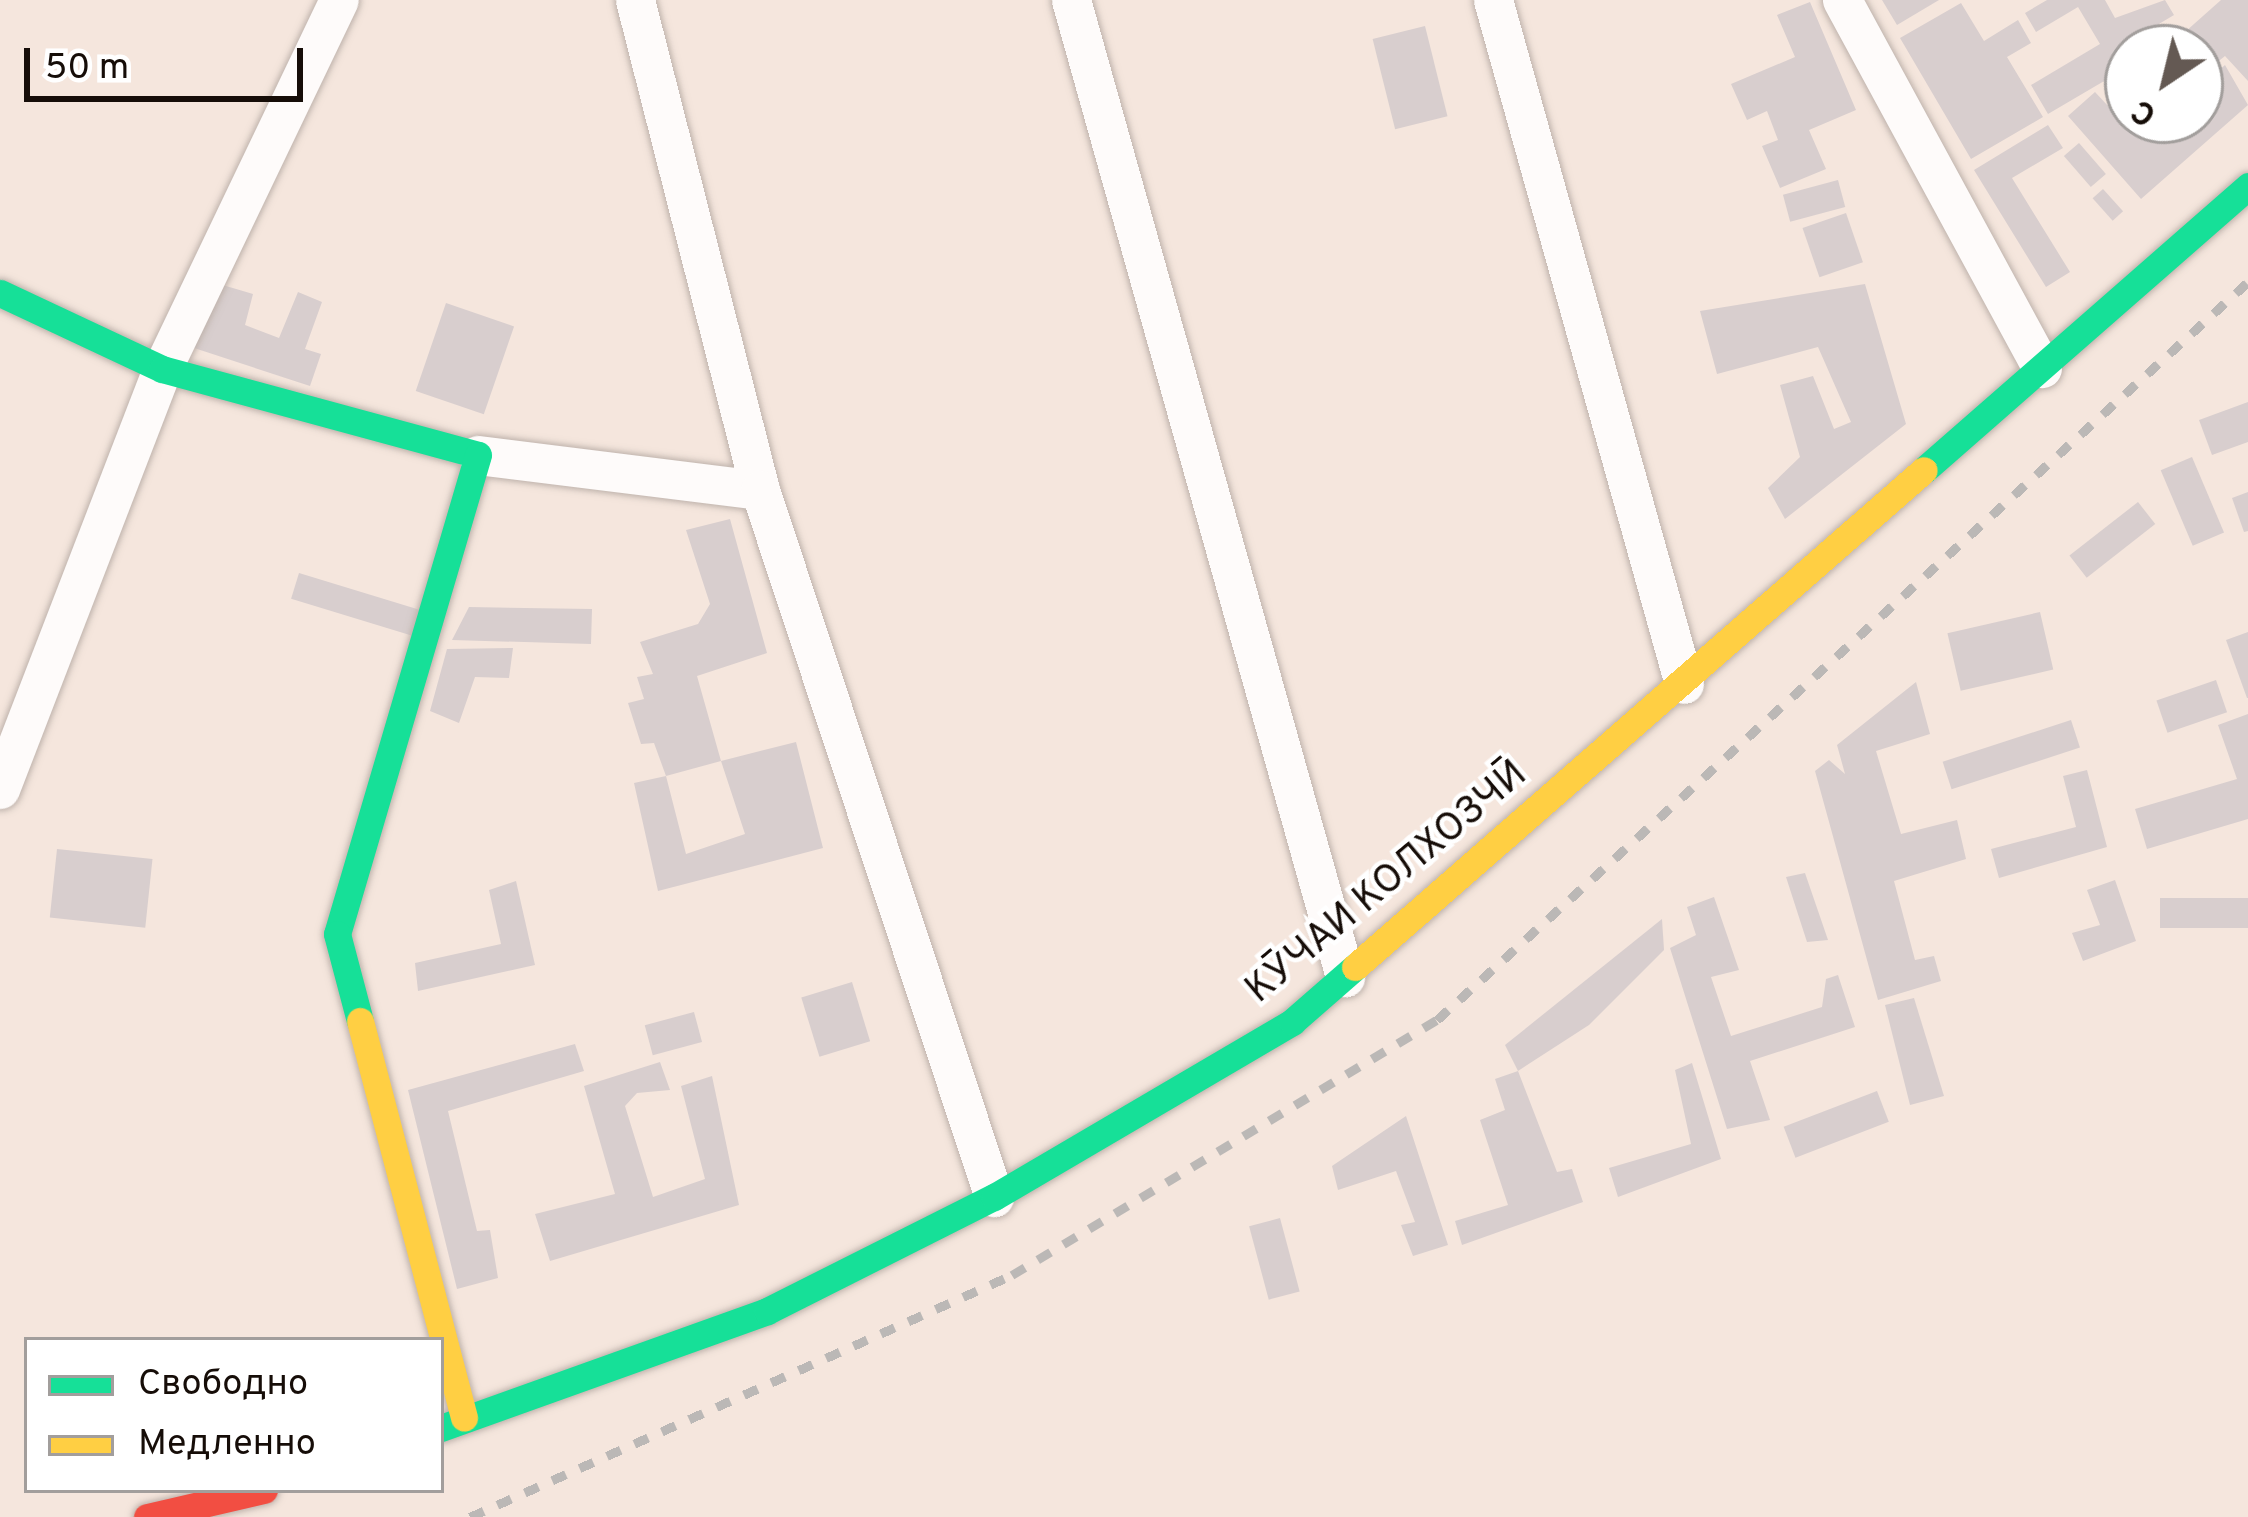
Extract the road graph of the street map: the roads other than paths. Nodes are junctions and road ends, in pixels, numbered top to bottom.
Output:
1 (339, 0) edge
2 (634, 0) edge
3 (1071, 0) edge
4 (1493, 0) edge
5 (1842, 0) edge
6 (2248, 186) edge
7 (0, 292) edge
8 (2042, 368) junction
9 (162, 369) junction
10 (478, 455) junction
11 (760, 490) junction
12 (1684, 684) junction
13 (10, 740) edge
14 (0, 789) edge
15 (1345, 977) junction
16 (994, 1197) junction
17 (433, 1337) edge
18 (444, 1385) edge
19 (453, 1423) edge
20 (251, 1493) edge
21 (147, 1517) edge

1 - 9 street
2 - 11 street
3 - 15 street
4 - 12 street
5 - 8 street
6 - 8 main road, КӮЧАИ КОЛХОЗЧӢ
7 - 9 main road
8 - 12 main road, КӮЧАИ КОЛХОЗЧӢ
9 - 10 main road
9 - 13 street
10 - 11 street
10 - 17 main road
11 - 16 street
12 - 15 main road, КӮЧАИ КОЛХОЗЧӢ
13 - 14 street
15 - 16 main road, КӮЧАИ КОЛХОЗЧӢ
16 - 19 main road, КӮЧАИ КОЛХОЗЧӢ
18 - 19 main road
20 - 21 main road

